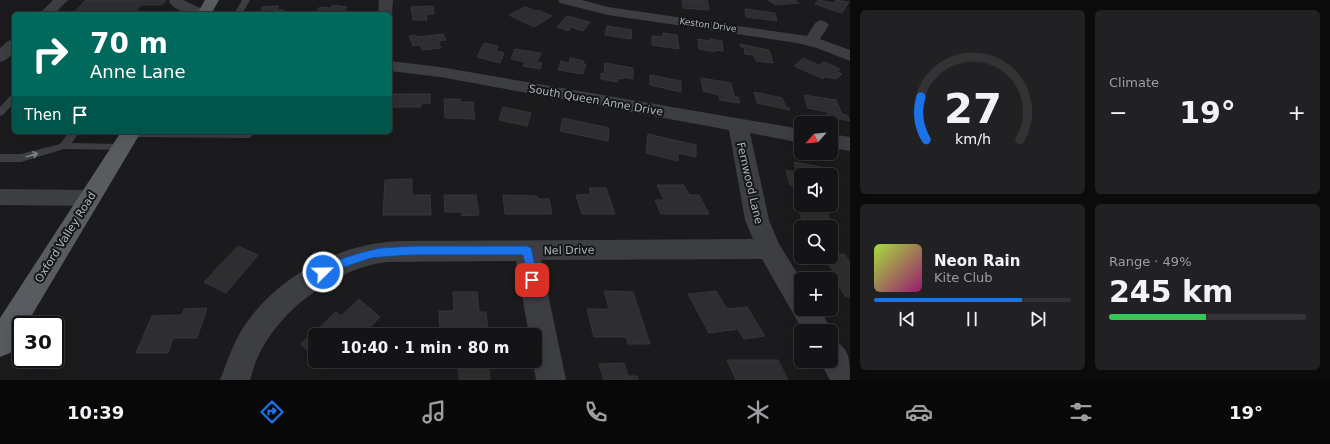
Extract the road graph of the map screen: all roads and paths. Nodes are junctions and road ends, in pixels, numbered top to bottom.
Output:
1 (61, 0) edge
2 (212, 0) edge
3 (246, 0) edge
4 (386, 0) edge
5 (565, 0) edge
6 (177, 1) edge
7 (48, 12) edge
8 (199, 12) edge
9 (204, 12) edge
10 (239, 12) edge
11 (385, 12) edge
12 (821, 24) dead end
13 (811, 42) junction
14 (12, 46) edge
15 (850, 56) edge
16 (0, 57) edge
17 (0, 64) edge
18 (12, 64) edge
19 (392, 66) edge
20 (12, 99) edge
21 (0, 113) edge
22 (738, 124) junction
23 (73, 134) edge
24 (248, 134) edge
25 (794, 135) edge
26 (128, 138) edge
27 (838, 142) edge
28 (850, 144) edge
29 (64, 146) junction
30 (0, 158) edge
31 (0, 197) edge
32 (90, 198) junction
33 (769, 249) junction
34 (527, 251) junction
35 (794, 290) edge
36 (7, 320) edge
37 (0, 343) edge
38 (838, 365) edge
39 (235, 380) edge
40 (551, 380) edge
41 (847, 380) edge

1 - 7 street
2 - 9 main road
3 - 10 lane
4 - 11 street
5 - 13 street, Keston Drive
6 - 8 street
12 - 13 street
13 - 15 street, Keston Drive
14 - 16 street
17 - 18 street
19 - 22 street, South Queen Anne Drive
20 - 21 lane
22 - 25 street, South Queen Anne Drive
22 - 33 street, Fernwood Lane
23 - 29 lane
24 - 26 lane
26 - 29 lane
26 - 32 main road, Oxford Valley Road
27 - 28 street
30 -> 29 lane
31 - 32 street
32 - 36 main road, Oxford Valley Road
33 - 34 street, Nel Drive
33 - 35 street, Fernwood Lane
34 - 39 street, Nel Drive
34 - 40 street
36 - 37 main road, Oxford Valley Road
38 - 41 street

